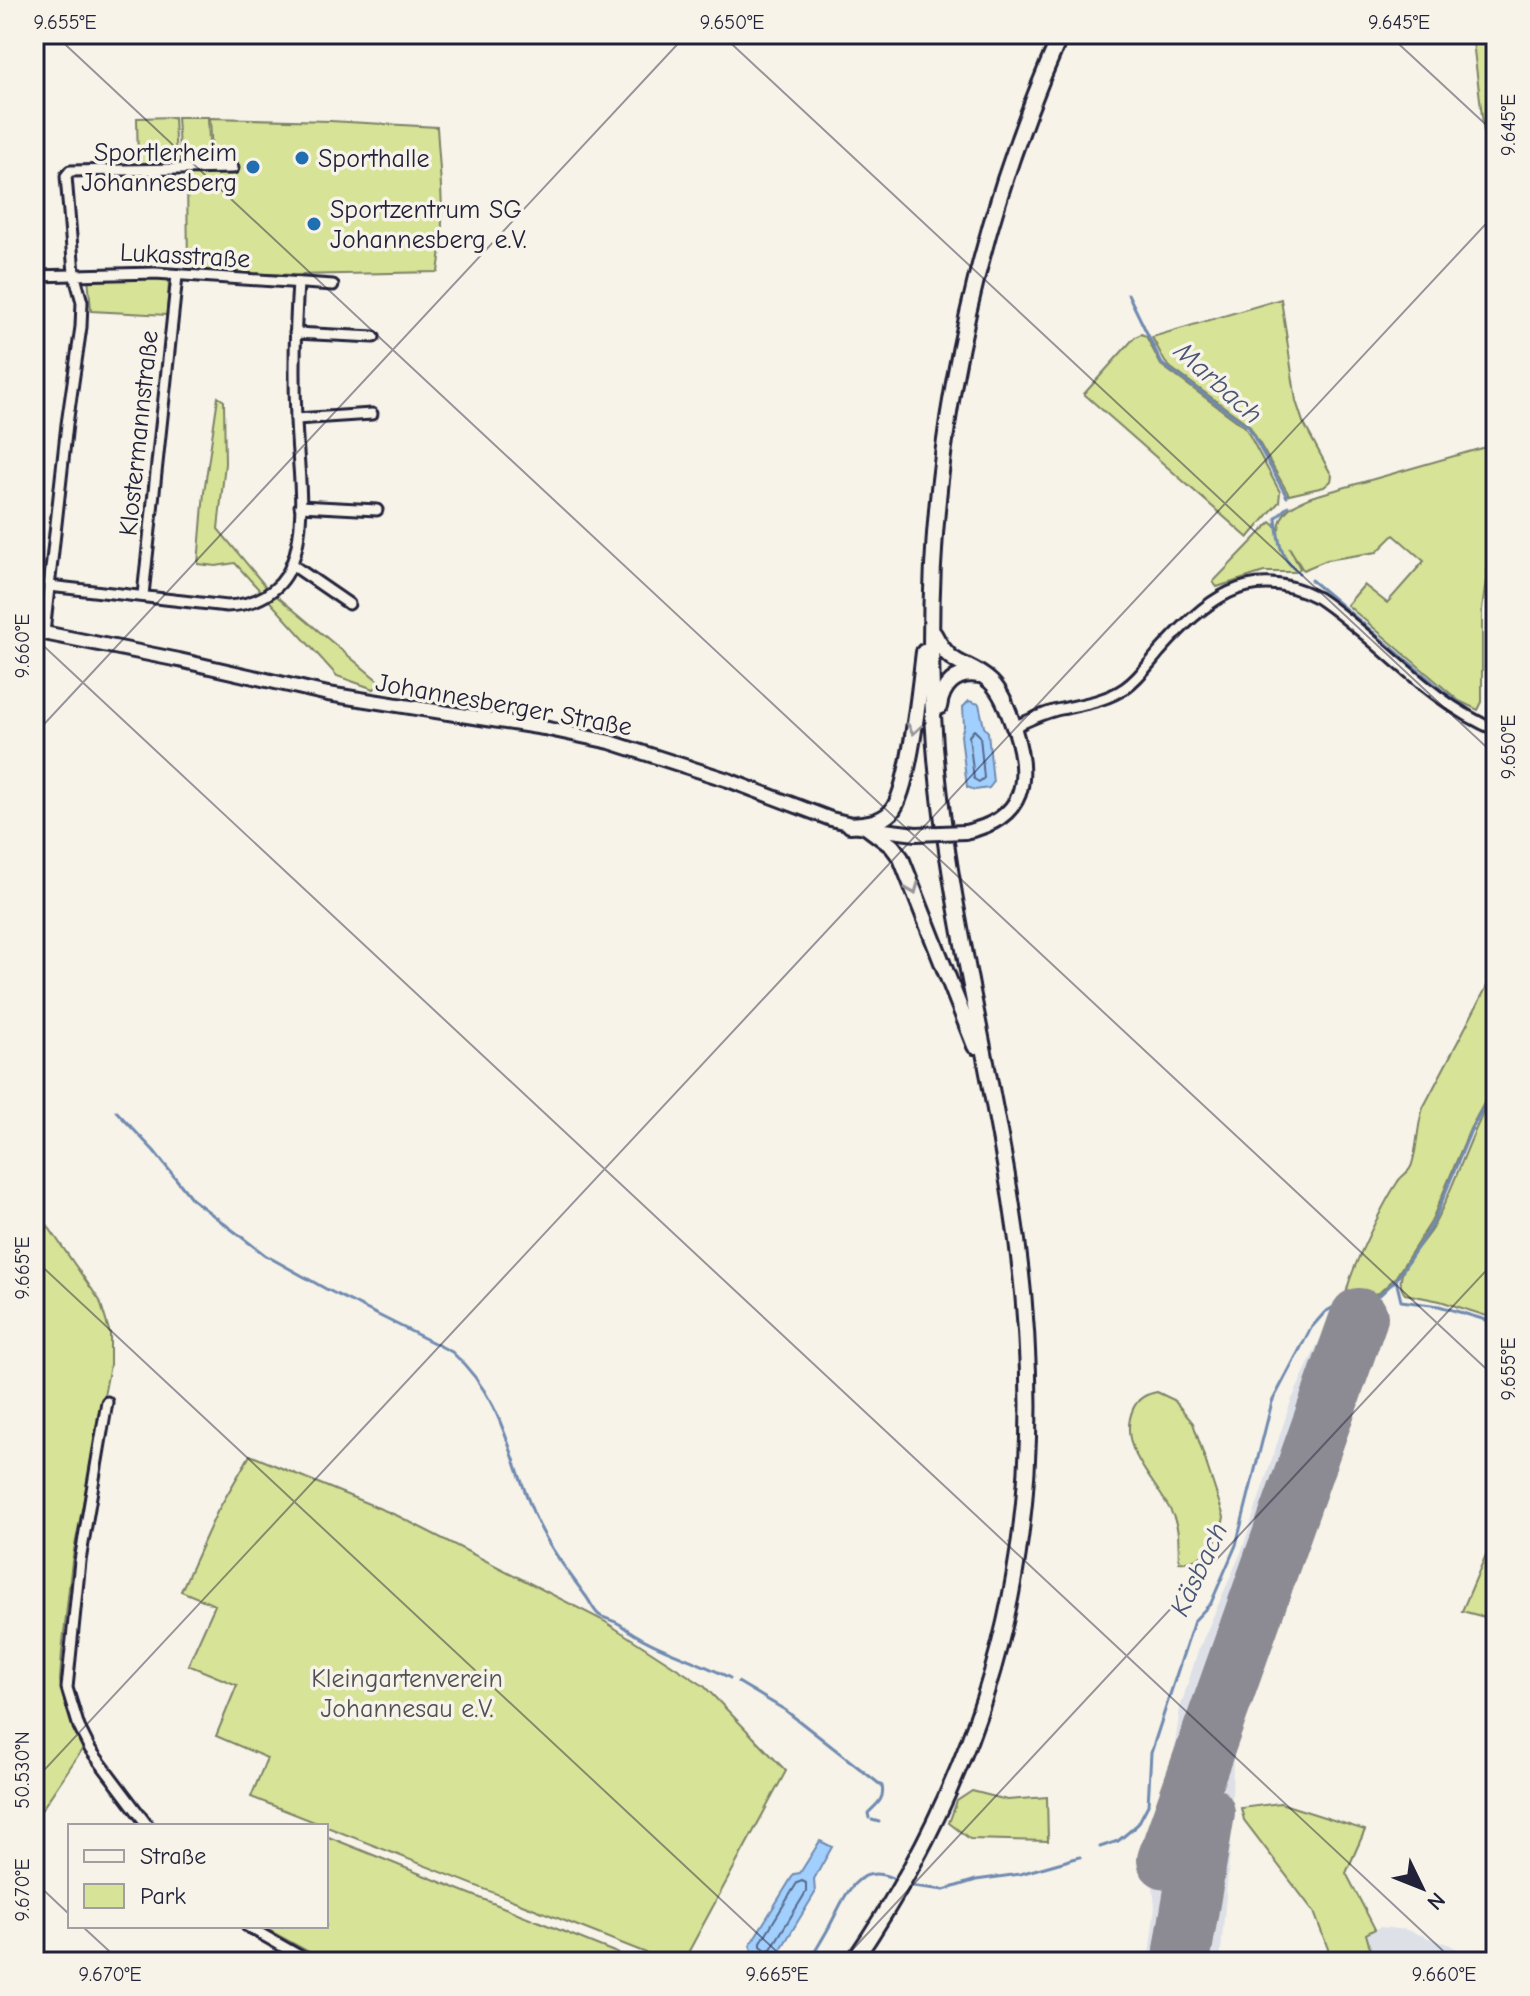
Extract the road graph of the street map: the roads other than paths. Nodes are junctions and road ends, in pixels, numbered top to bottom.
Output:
1 (1061, 34) edge
2 (233, 168) dead end
3 (74, 273) junction
4 (34, 276) edge
5 (177, 276) junction
6 (298, 283) junction
7 (333, 285) dead end
8 (295, 333) junction
9 (374, 337) dead end
10 (372, 414) dead end
11 (296, 419) junction
12 (300, 506) junction
13 (377, 510) dead end
14 (291, 564) junction
15 (49, 586) junction
16 (143, 595) junction
17 (932, 596) junction
18 (349, 604) dead end
19 (932, 628) junction
20 (39, 632) edge
21 (983, 676) junction
22 (1014, 727) junction
23 (1496, 730) edge
24 (934, 732) junction
25 (850, 825) junction
26 (868, 828) junction
27 (991, 1096) junction
28 (107, 1402) dead end
29 (146, 1824) edge
30 (250, 1928) edge
31 (310, 1962) edge
32 (853, 1962) edge

1 - 17 main road
2 - 3 street
3 - 4 street, Lukasstraße
3 - 5 street, Lukasstraße
3 - 15 street
5 - 6 street, Lukasstraße
5 - 16 street, Klostermannstraße
6 - 7 street, Lukasstraße
6 - 8 street
8 - 9 street
8 - 11 street
10 - 11 street
11 - 12 street
12 - 13 street
12 - 14 street
14 - 16 street
14 - 18 street
15 - 16 street
15 - 20 street
17 - 19 main road
17 -> 25 main road
19 - 21 main road
19 - 24 main road
20 - 25 street, Johannesberger Straße
21 - 22 main road
21 - 24 main road
22 - 23 street
22 - 26 street, Johannesberger Straße, bridge
24 - 27 main road
25 - 26 street, Johannesberger Straße
26 -> 27 main road
27 - 32 main road
28 - 29 street
30 - 31 street

